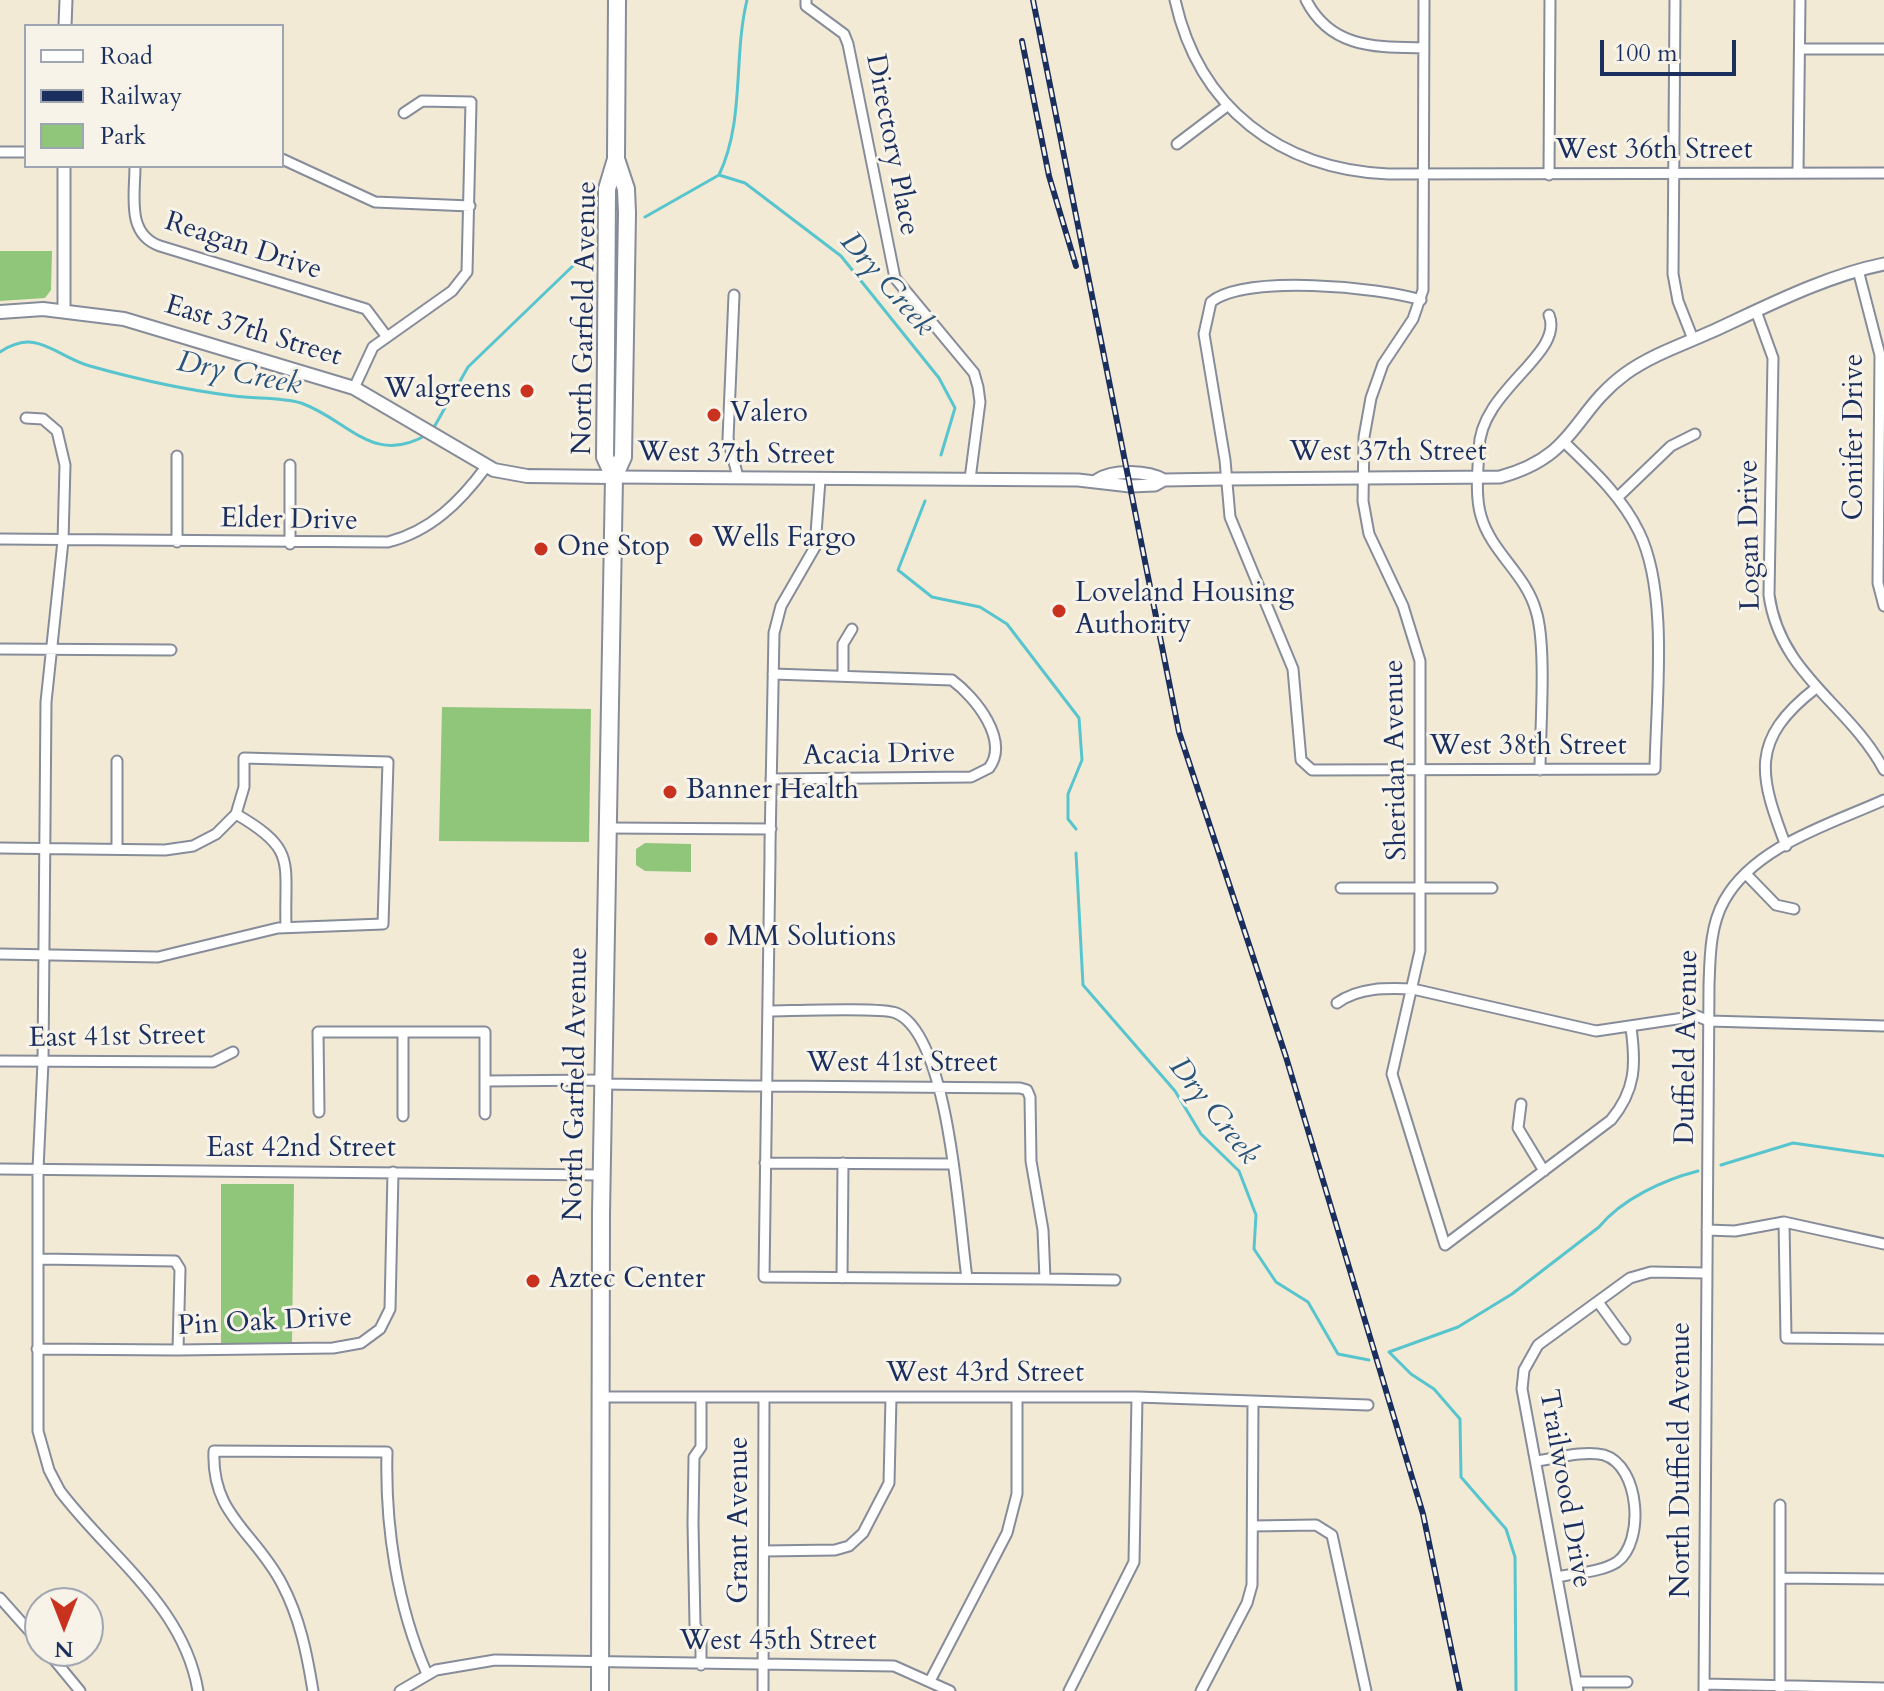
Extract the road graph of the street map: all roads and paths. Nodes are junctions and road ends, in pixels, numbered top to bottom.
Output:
1 (66, 0) edge
2 (617, 0) edge
3 (806, 0) edge
4 (1175, 0) edge
5 (1306, 0) edge
6 (1424, 0) edge
7 (1550, 0) edge
8 (1675, 0) edge
9 (1800, 0) edge
10 (65, 24) edge
11 (1424, 48) junction
12 (1800, 49) junction
13 (1884, 49) edge
14 (1227, 106) junction
15 (404, 113) dead end
16 (1177, 144) dead end
17 (0, 152) edge
18 (24, 152) edge
19 (284, 160) edge
20 (64, 168) edge
21 (135, 168) edge
22 (1798, 173) junction
23 (1884, 173) edge
24 (1424, 174) junction
25 (1674, 174) junction
26 (1549, 175) junction
27 (470, 206) junction
28 (1884, 264) edge
29 (1858, 270) junction
30 (1202, 294) dead end
31 (734, 295) dead end
32 (1421, 300) junction
33 (1211, 302) junction
34 (64, 311) junction
35 (1756, 311) junction
36 (0, 312) edge
37 (1549, 315) dead end
38 (387, 337) junction
39 (1881, 337) edge
40 (1693, 339) junction
41 (354, 388) junction
42 (26, 418) dead end
43 (1695, 434) dead end
44 (1882, 438) edge
45 (1565, 443) junction
46 (177, 456) dead end
47 (290, 465) dead end
48 (486, 467) junction
49 (614, 477) junction
50 (738, 477) junction
51 (970, 479) junction
52 (1226, 479) junction
53 (1363, 479) junction
54 (1479, 479) junction
55 (820, 480) junction
56 (1618, 497) junction
57 (0, 539) edge
58 (63, 541) junction
59 (1881, 541) edge
60 (177, 542) junction
61 (290, 544) junction
62 (1884, 606) edge
63 (852, 629) dead end
64 (0, 649) edge
65 (52, 649) junction
66 (171, 650) dead end
67 (773, 674) junction
68 (843, 676) junction
69 (1816, 688) junction
70 (117, 761) dead end
71 (1540, 770) junction
72 (1884, 770) edge
73 (1421, 771) junction
74 (771, 779) junction
75 (1884, 800) edge
76 (236, 814) junction
77 (608, 828) junction
78 (771, 829) junction
79 (1786, 846) junction
80 (0, 848) edge
81 (44, 849) junction
82 (117, 849) junction
83 (1746, 874) junction
84 (1341, 888) dead end
85 (1492, 888) dead end
86 (1421, 889) junction
87 (1794, 909) dead end
88 (286, 927) junction
89 (0, 954) edge
90 (43, 955) junction
91 (1413, 989) junction
92 (1337, 1003) dead end
93 (768, 1011) junction
94 (1709, 1021) junction
95 (1884, 1026) edge
96 (1631, 1028) junction
97 (403, 1032) junction
98 (233, 1052) dead end
99 (0, 1061) edge
100 (43, 1062) junction
101 (486, 1081) junction
102 (603, 1082) junction
103 (766, 1086) junction
104 (941, 1087) junction
105 (1521, 1104) dead end
106 (319, 1112) dead end
107 (485, 1114) dead end
108 (403, 1116) dead end
109 (765, 1163) junction
110 (843, 1163) junction
111 (951, 1164) junction
112 (0, 1169) edge
113 (38, 1169) junction
114 (1544, 1171) junction
115 (393, 1172) junction
116 (601, 1175) junction
117 (1784, 1222) junction
118 (1707, 1230) junction
119 (1884, 1244) edge
120 (39, 1259) junction
121 (1706, 1273) junction
122 (842, 1278) junction
123 (967, 1278) junction
124 (1045, 1279) junction
125 (1115, 1280) dead end
126 (1598, 1302) junction
127 (1625, 1339) dead end
128 (1884, 1339) edge
129 (37, 1349) junction
130 (178, 1350) junction
131 (601, 1397) junction
132 (701, 1397) junction
133 (764, 1397) junction
134 (891, 1397) junction
135 (1017, 1397) junction
136 (1137, 1397) junction
137 (1253, 1402) junction
138 (1368, 1405) dead end
139 (1537, 1461) junction
140 (1780, 1505) dead end
141 (1253, 1526) junction
142 (764, 1551) junction
143 (1557, 1577) junction
144 (1781, 1578) junction
145 (1884, 1579) edge
146 (0, 1598) edge
147 (24, 1625) edge
148 (600, 1663) junction
149 (701, 1665) junction
150 (762, 1666) junction
151 (60, 1667) edge
152 (427, 1674) junction
153 (930, 1681) junction
154 (1627, 1682) dead end
155 (1577, 1687) edge
156 (1704, 1688) edge
157 (1780, 1688) edge
158 (1884, 1688) edge
159 (80, 1691) edge
160 (198, 1691) edge
161 (313, 1691) edge
162 (400, 1691) edge
163 (600, 1691) edge
164 (763, 1691) edge
165 (950, 1691) edge
166 (1069, 1691) edge
167 (1201, 1691) edge
168 (1366, 1691) edge

1 - 10 street
2 - 49 highway, North Garfield Avenue
3 - 51 street, Directory Place
4 - 14 street, West 36th Street
5 - 11 street
6 - 11 street, Sheridan Avenue
7 - 26 street
8 - 25 street
9 - 12 street
11 - 24 street, Sheridan Avenue
12 - 13 street
12 - 22 street
14 - 16 street
14 - 24 street, West 36th Street
15 - 27 street
17 - 18 street
19 - 27 street
20 - 34 street
21 - 38 street, Reagan Drive
22 - 23 street, West 36th Street
22 - 25 street, West 36th Street
24 - 26 street, West 36th Street
24 - 32 street, Sheridan Avenue
25 - 26 street, West 36th Street
25 - 40 street
27 - 38 street
28 - 29 street, West 37th Street
29 - 35 street, West 37th Street
29 - 39 street, Conifer Drive
30 - 33 street
31 - 50 street
32 - 33 street
32 - 53 street, Sheridan Avenue
33 - 52 street
34 - 36 main road, East 37th Street
34 - 41 main road, East 37th Street
35 - 40 street, West 37th Street
35 - 69 street, Logan Drive
37 - 54 street
38 - 41 street
39 - 44 street, Conifer Drive
40 - 45 street, West 37th Street
41 - 48 main road, East 37th Street
42 - 58 street
43 - 56 street
44 - 59 street, Conifer Drive
45 - 54 street, West 37th Street
45 - 56 street
46 - 60 street
47 - 61 street
48 - 49 main road, East 37th Street
48 - 61 street, Elder Drive
49 - 50 street, West 37th Street
49 - 77 highway, North Garfield Avenue
50 - 55 street, West 37th Street
51 - 52 street, West 37th Street
51 - 55 street, West 37th Street
52 - 53 street, West 37th Street
52 - 73 street, West 38th Street
53 - 54 street, West 37th Street
53 - 73 street, Sheridan Avenue
54 - 71 street
55 - 67 street
56 - 71 street, West 38th Street
57 - 58 street, Elder Drive
58 - 60 street, Elder Drive
58 - 65 street
59 - 62 street, Conifer Drive
60 - 61 street, Elder Drive
63 - 68 street
64 - 65 street
65 - 66 street
65 - 81 street
67 - 68 street, Acacia Drive
67 - 74 street
68 - 74 street, Acacia Drive
69 - 72 street, Logan Drive
69 - 79 street
70 - 82 street
71 - 73 street, West 38th Street
73 - 86 street, Sheridan Avenue
74 - 78 street
75 - 79 street
76 - 82 street
76 - 88 street
76 - 88 street
77 - 78 street
77 - 102 highway, North Garfield Avenue
78 - 93 street
79 - 83 street
80 - 81 street
81 - 82 street
81 - 90 street
83 - 87 street
83 - 94 street, Duffield Avenue
84 - 86 street
85 - 86 street
86 - 91 street, Sheridan Avenue
88 - 90 street
89 - 90 street
90 - 100 street
91 - 92 street
91 - 96 street
91 - 114 street, Sheridan Avenue
93 - 103 street
93 - 104 street
94 - 95 street
94 - 96 street
94 - 118 street, Duffield Avenue
96 - 114 street
97 - 101 street
97 - 106 street
97 - 108 street
98 - 100 street, East 41st Street
99 - 100 street, East 41st Street
100 - 113 street
101 - 102 street, West 41st Street
101 - 107 street
102 - 103 street, West 41st Street
102 - 116 highway, North Garfield Avenue
103 - 104 street, West 41st Street
103 - 109 street
104 - 111 street
104 - 124 street, West 41st Street
105 - 114 street
109 - 110 street
109 - 122 street
110 - 111 street
110 - 122 street
111 - 123 street
112 - 113 street, East 42nd Street
113 - 115 street, East 42nd Street
113 - 120 street
115 - 116 street, East 42nd Street
115 - 130 street, Pin Oak Drive
116 - 131 highway, North Garfield Avenue
117 - 118 street
117 - 119 street
117 - 128 street
118 - 121 street, North Duffield Avenue
120 - 129 street
120 - 130 street
121 - 126 street, Trailwood Drive
121 - 156 street, North Duffield Avenue
122 - 123 street
123 - 124 street
124 - 125 street
126 - 127 street
126 - 139 street, Trailwood Drive
129 - 130 street, Pin Oak Drive
129 - 160 street
131 - 132 street, West 43rd Street
131 - 148 highway, North Garfield Avenue
132 - 133 street, West 43rd Street
132 - 149 street
133 - 134 street, West 43rd Street
133 - 142 street, Grant Avenue
134 - 135 street, West 43rd Street
134 - 142 street
135 - 136 street, West 43rd Street
135 - 153 street
136 - 137 street, West 43rd Street
136 - 166 street
137 - 138 street, West 43rd Street
137 - 141 street
139 - 143 street, Trailwood Drive
139 - 143 street
140 - 144 street
141 - 167 street
141 - 168 street
142 - 150 street, Grant Avenue
143 - 155 street, Trailwood Drive
144 - 145 street
144 - 157 street
146 - 147 street
148 - 149 street, West 45th Street
148 - 152 street, West 45th Street
148 - 163 highway, North Garfield Avenue
149 - 150 street, West 45th Street
150 - 153 street, West 45th Street
150 - 164 street, Grant Avenue
151 - 159 street
152 - 161 street
152 - 162 street
153 - 165 street, West 45th Street
154 - 155 street
156 - 157 street
157 - 158 street

